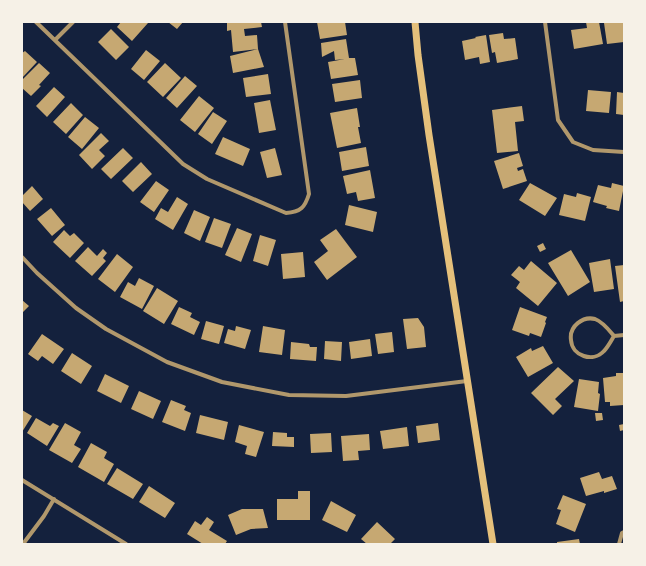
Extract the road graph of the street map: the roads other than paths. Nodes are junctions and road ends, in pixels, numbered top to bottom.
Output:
1 (36, 22) edge
2 (73, 22) edge
3 (285, 22) edge
4 (415, 22) edge
5 (544, 22) edge
6 (55, 40) junction
7 (624, 152) edge
8 (22, 257) edge
9 (624, 335) edge
10 (614, 336) junction
11 (467, 381) junction
12 (22, 480) edge
13 (54, 499) junction
14 (624, 532) edge
15 (23, 544) edge
16 (126, 544) edge
17 (493, 544) edge
18 (619, 544) edge

1 - 6 street
2 - 6 street
3 - 6 street
4 - 11 main road
5 - 7 street
8 - 11 street
9 - 10 street
10 - 10 street
11 - 17 main road
12 - 13 street
13 - 15 street
13 - 16 street
14 - 18 street

